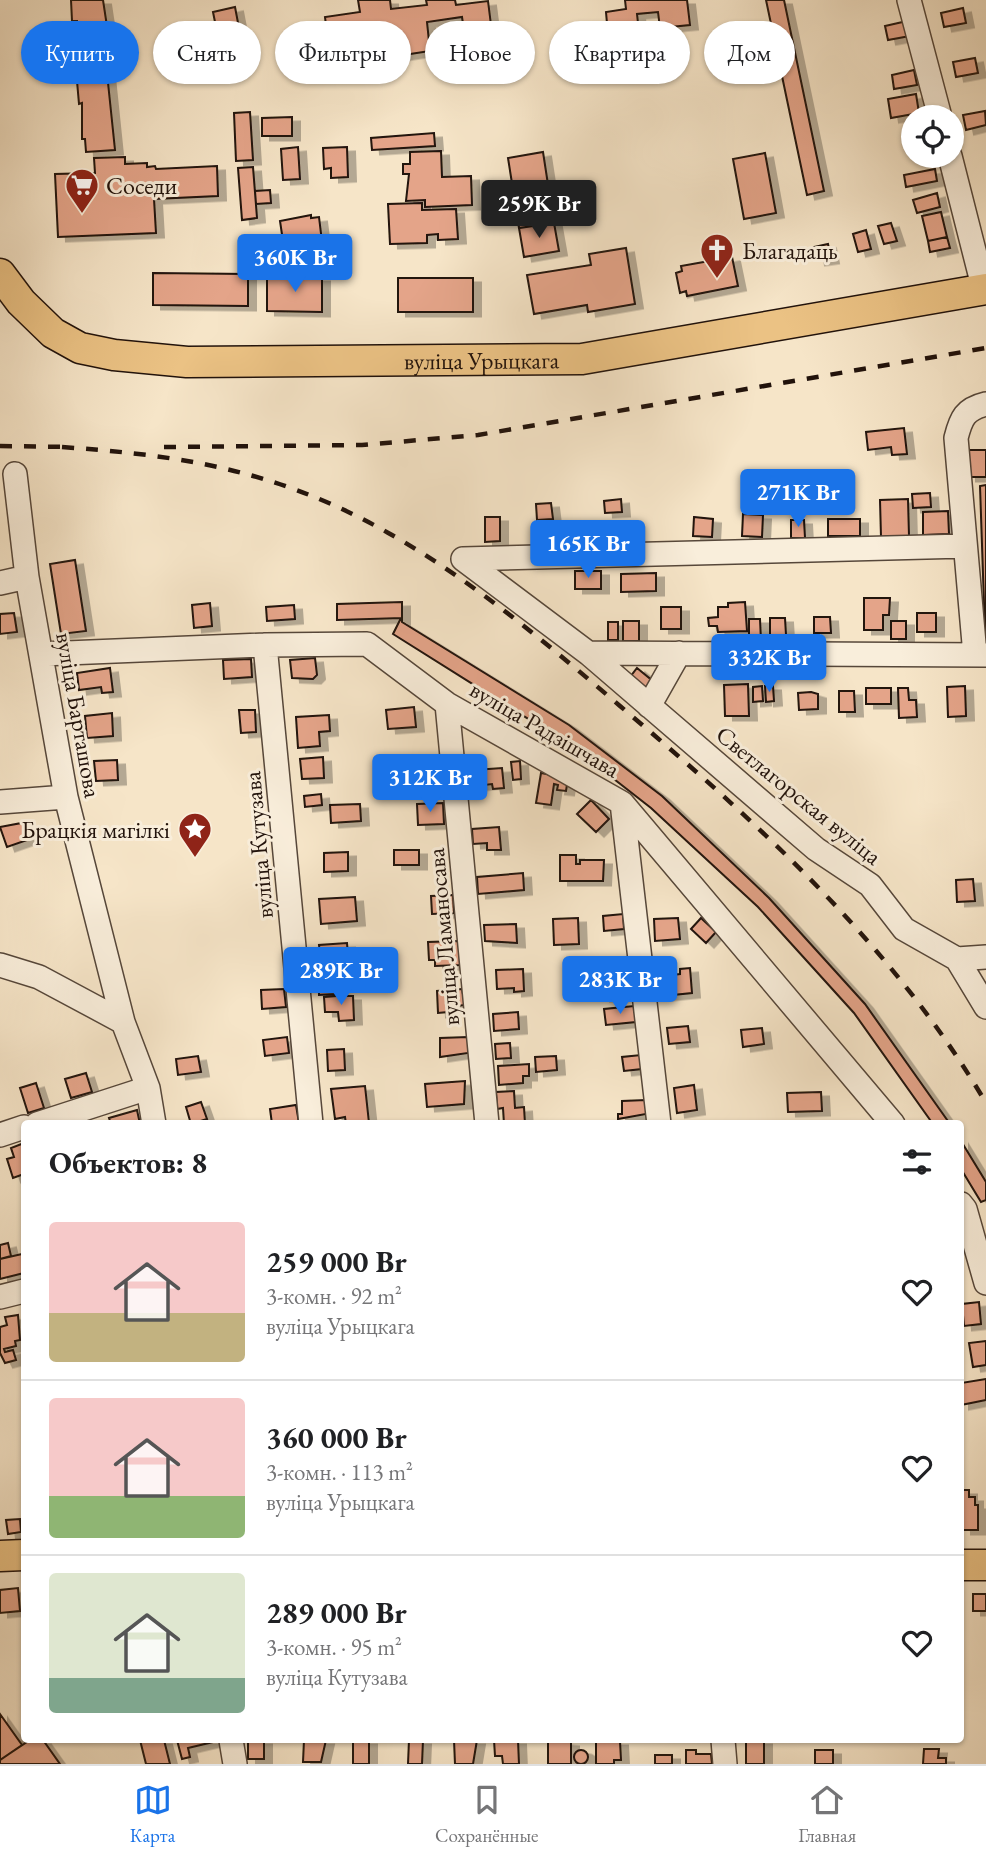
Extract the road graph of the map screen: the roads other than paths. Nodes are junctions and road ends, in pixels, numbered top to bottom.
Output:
1 (909, 0) edge
2 (937, 105) edge
3 (953, 168) edge
4 (0, 274) edge
5 (985, 289) edge
6 (986, 404) edge
7 (15, 474) dead end
8 (964, 545) junction
9 (27, 577) junction
10 (0, 583) edge
11 (265, 645) junction
12 (588, 653) junction
13 (679, 653) junction
14 (42, 654) junction
15 (981, 655) edge
16 (447, 704) junction
17 (649, 706) junction
18 (66, 797) junction
19 (0, 802) edge
20 (622, 803) junction
21 (986, 957) edge
22 (957, 959) junction
23 (0, 965) edge
24 (986, 1007) edge
25 (123, 1022) junction
26 (148, 1088) junction
27 (49, 1120) edge
28 (153, 1120) edge
29 (311, 1120) edge
30 (487, 1120) edge
31 (659, 1120) edge
32 (890, 1120) edge
33 (21, 1129) edge
34 (0, 1135) edge
35 (964, 1214) edge
36 (986, 1283) edge
37 (21, 1292) edge
38 (0, 1297) edge
39 (21, 1555) edge
40 (0, 1556) edge
41 (964, 1565) edge
42 (986, 1565) edge
43 (231, 1743) edge
44 (723, 1743) edge
45 (235, 1764) edge
46 (725, 1764) edge

1 - 2 street
3 - 5 street
4 - 5 main road, вуліца Урыцкага
6 - 8 street
7 - 9 street, вуліца Барташова
8 - 12 street, Светлагорская вуліца
8 - 15 street
9 - 10 street
9 - 14 street, вуліца Барташова
11 - 14 street, вуліца Радзішчава
11 - 16 street, вуліца Радзішчава
11 - 29 street, вуліца Кутузава
12 - 13 street
12 - 17 street, Светлагорская вуліца
13 - 15 street
13 - 17 street
14 - 18 street, вуліца Барташова
16 - 20 street, вуліца Радзішчава
16 - 30 street, вуліца Ламаносава
17 - 22 street, Светлагорская вуліца
18 - 19 street
18 - 25 street, вуліца Барташова
20 - 31 street
20 - 32 street, вуліца Радзішчава
21 - 22 street
22 - 24 street, Светлагорская вуліца
23 - 25 street
25 - 26 street, вуліца Барташова
26 - 27 street
26 - 28 street, вуліца Барташова
33 - 34 street
35 - 36 street
37 - 38 street
39 - 40 main road
41 - 42 main road
43 - 45 street
44 - 46 street

